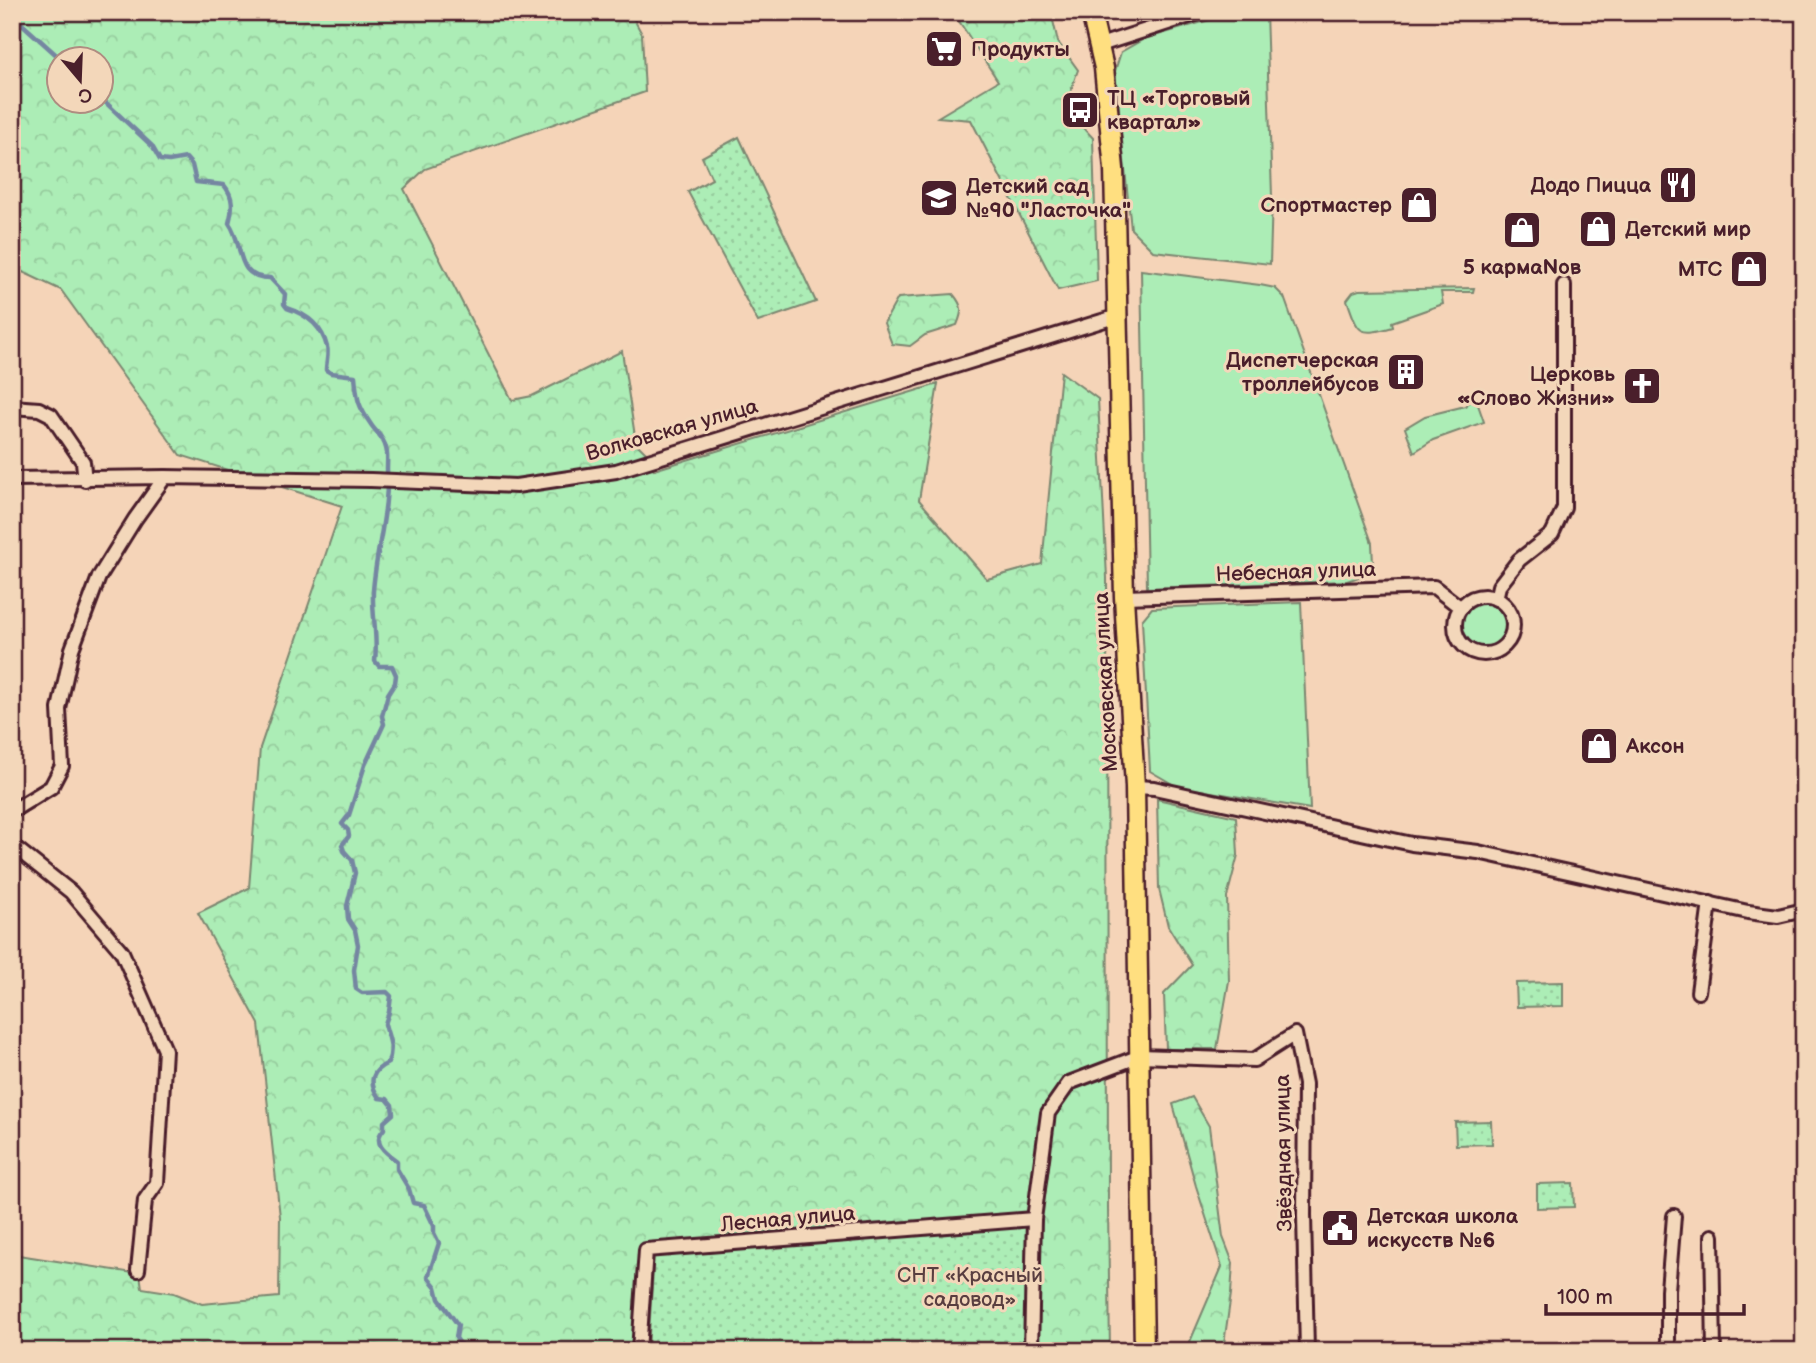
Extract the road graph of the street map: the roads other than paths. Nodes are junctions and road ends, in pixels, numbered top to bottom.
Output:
1 (1091, 12) edge
2 (1202, 12) edge
3 (1100, 45) junction
4 (1564, 285) dead end
5 (1118, 316) junction
6 (12, 407) edge
7 (165, 477) junction
8 (12, 479) edge
9 (85, 480) junction
10 (1124, 597) junction
11 (1496, 598) junction
12 (1461, 608) junction
13 (1135, 787) junction
14 (12, 811) edge
15 (12, 845) edge
16 (1710, 903) junction
17 (1804, 910) edge
18 (1698, 992) dead end
19 (1140, 1056) junction
20 (1674, 1216) dead end
21 (1034, 1219) junction
22 (1712, 1236) dead end
23 (138, 1270) dead end
24 (639, 1351) edge
25 (1031, 1351) edge
26 (1144, 1351) edge
27 (1307, 1351) edge
28 (1668, 1351) edge
29 (1714, 1351) edge

1 - 3 main road, Московская улица
2 - 3 street
3 - 5 main road, Московская улица
4 - 11 street
5 - 7 street, Волковская улица
5 - 10 main road, Московская улица
6 - 9 street
7 - 9 street, Волковская улица
7 - 14 street
8 - 9 street, Волковская улица
10 - 12 street, Небесная улица
10 - 13 main road, Московская улица
11 - 12 street
11 - 12 street
13 - 16 street
13 - 19 main road, Московская улица
15 - 23 street
16 - 17 street
16 - 18 street
19 - 21 street
19 - 26 main road, Московская улица
19 - 27 street, Звёздная улица
20 - 28 street
21 - 24 street, Лесная улица
21 - 25 street
22 - 29 street

